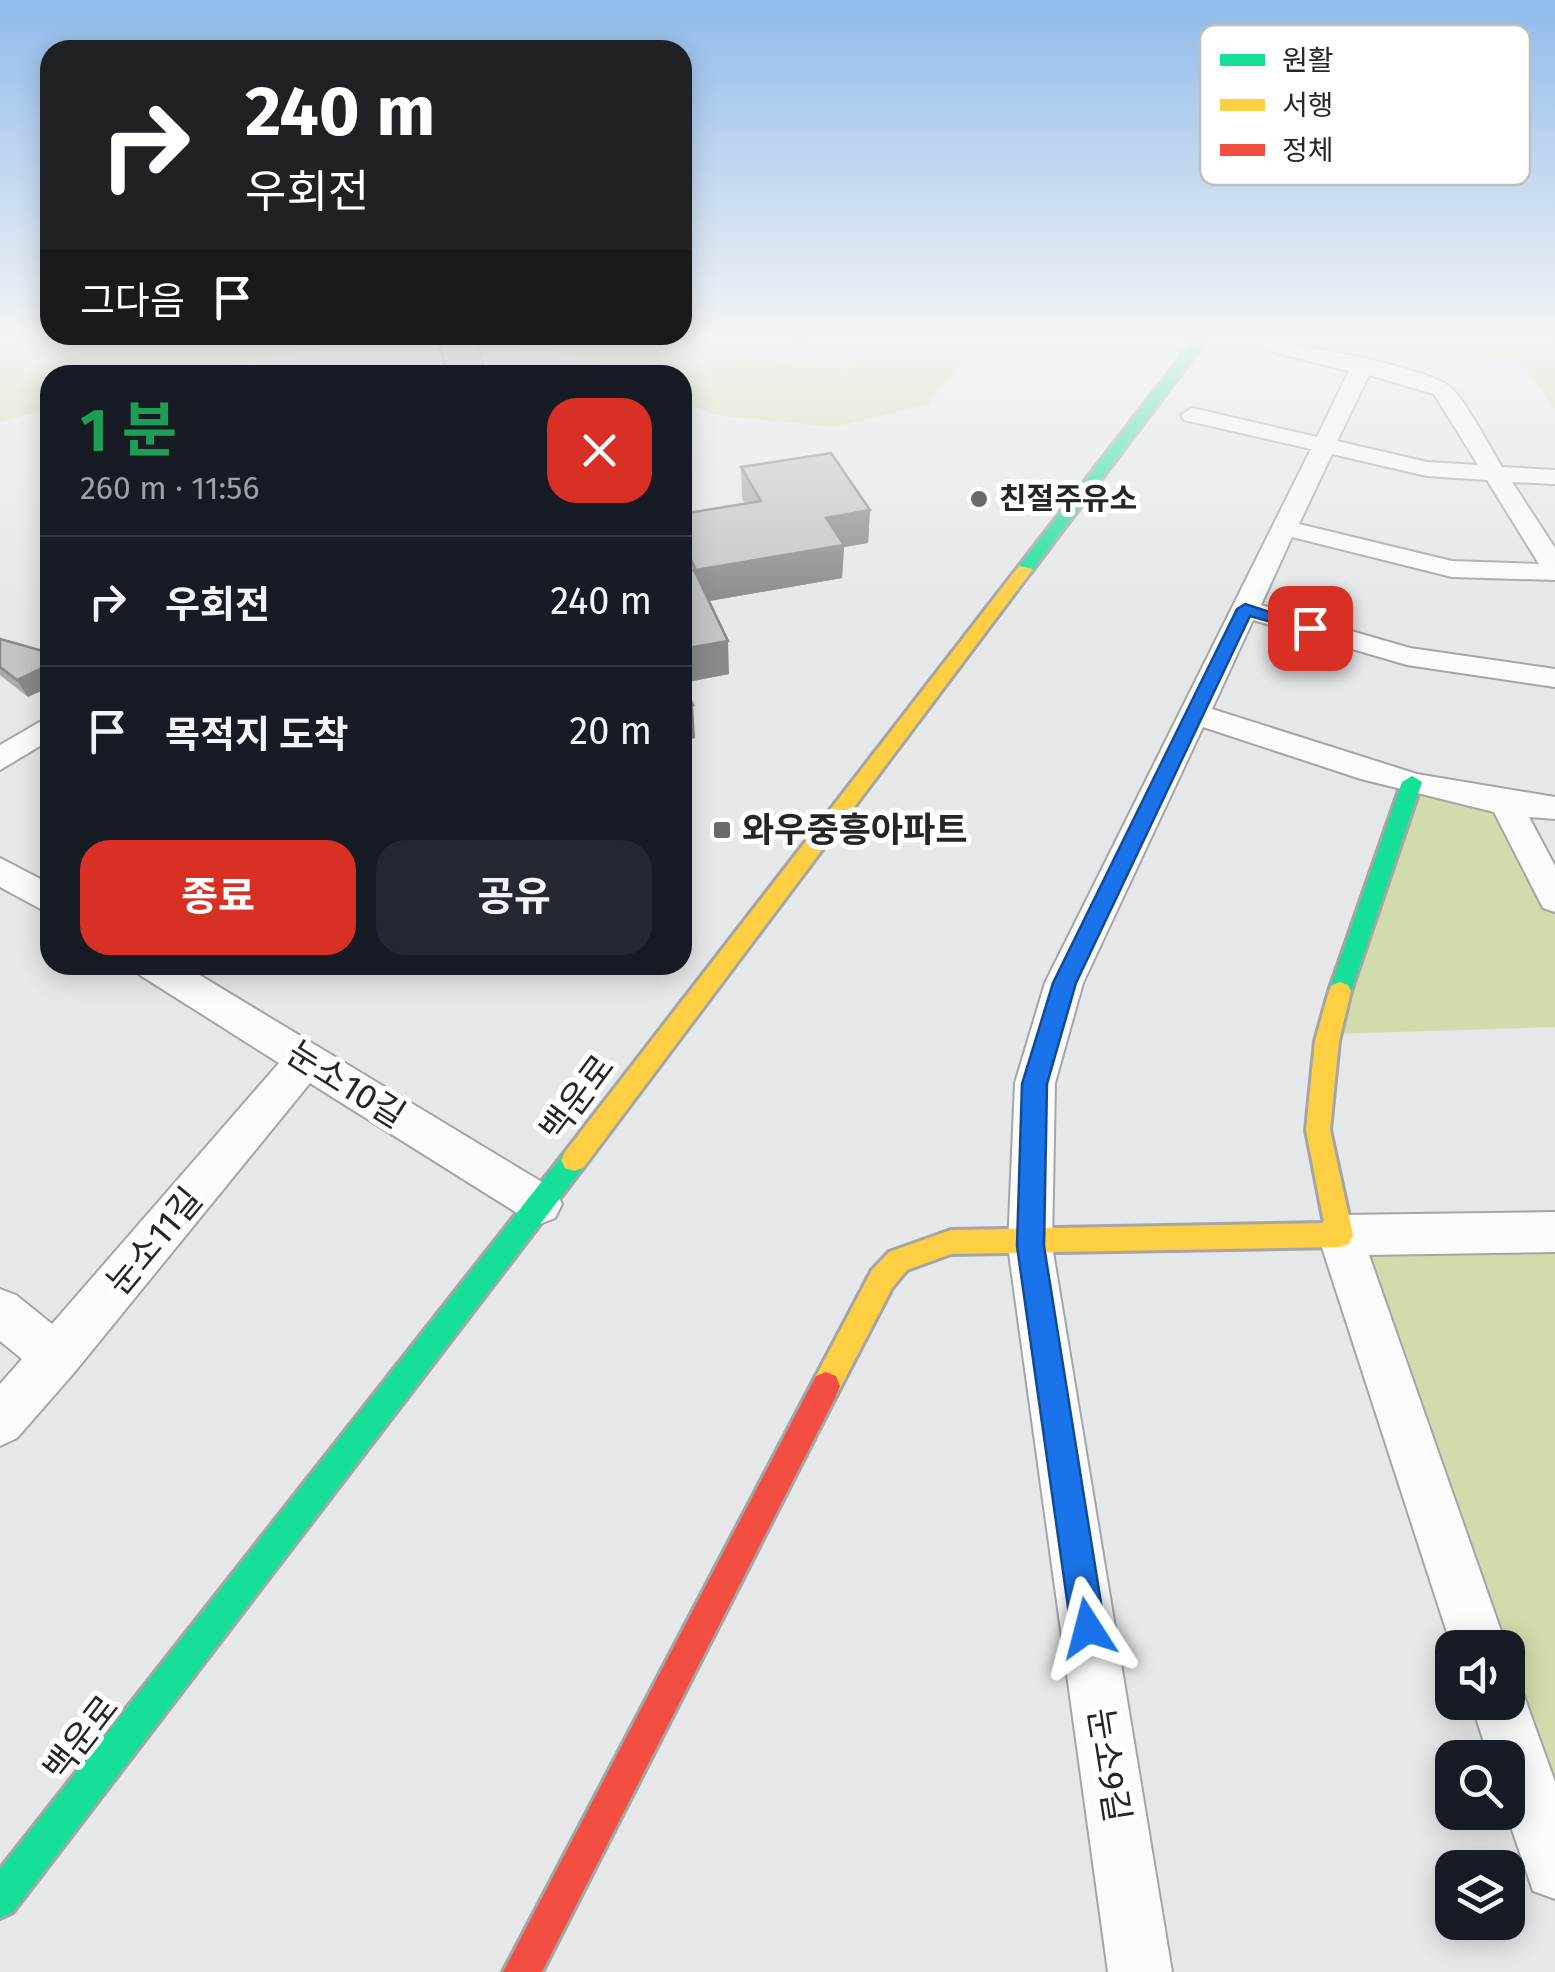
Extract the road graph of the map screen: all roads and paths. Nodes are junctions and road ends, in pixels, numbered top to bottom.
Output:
1 (1134, 427) edge
2 (1243, 427) edge
3 (1333, 427) edge
4 (1466, 427) edge
5 (1324, 446) junction
6 (1498, 475) junction
7 (1555, 477) edge
8 (1285, 528) junction
9 (1555, 570) edge
10 (1245, 609) junction
11 (1555, 678) edge
12 (1195, 714) junction
13 (1412, 782) junction
14 (1506, 804) junction
15 (1555, 808) edge
16 (1555, 899) edge
17 (169, 975) edge
18 (306, 1059) junction
19 (540, 1204) junction
20 (1555, 1232) edge
21 (1340, 1235) junction
22 (1030, 1241) junction
23 (0, 1310) edge
24 (56, 1357) junction
25 (0, 1421) edge
26 (1474, 1630) edge
27 (1505, 1720) edge
28 (1555, 1869) edge
29 (0, 1898) edge
30 (522, 1972) edge
31 (1140, 1972) edge

1 - 19 main road, 백운로
2 - 5 street
3 - 5 street, 눈소9길
4 - 6 street
5 - 6 street
5 - 8 street, 눈소9길
6 - 7 street
6 - 9 street
8 - 9 street
8 - 10 street, 눈소9길
10 - 11 street
10 - 12 street, 눈소9길
12 - 13 street
12 - 22 street, 눈소9길
13 - 14 street
13 - 21 main road
14 - 15 street
14 - 16 street
17 - 18 street, 눈소10길
18 - 19 street, 눈소10길
18 - 24 street, 눈소11길
19 - 29 main road, 백운로
20 - 21 street
21 - 22 main road
21 - 26 street
22 - 30 main road
22 - 31 street, 눈소9길
23 - 24 street
24 - 25 street, 눈소11길
27 - 28 street

